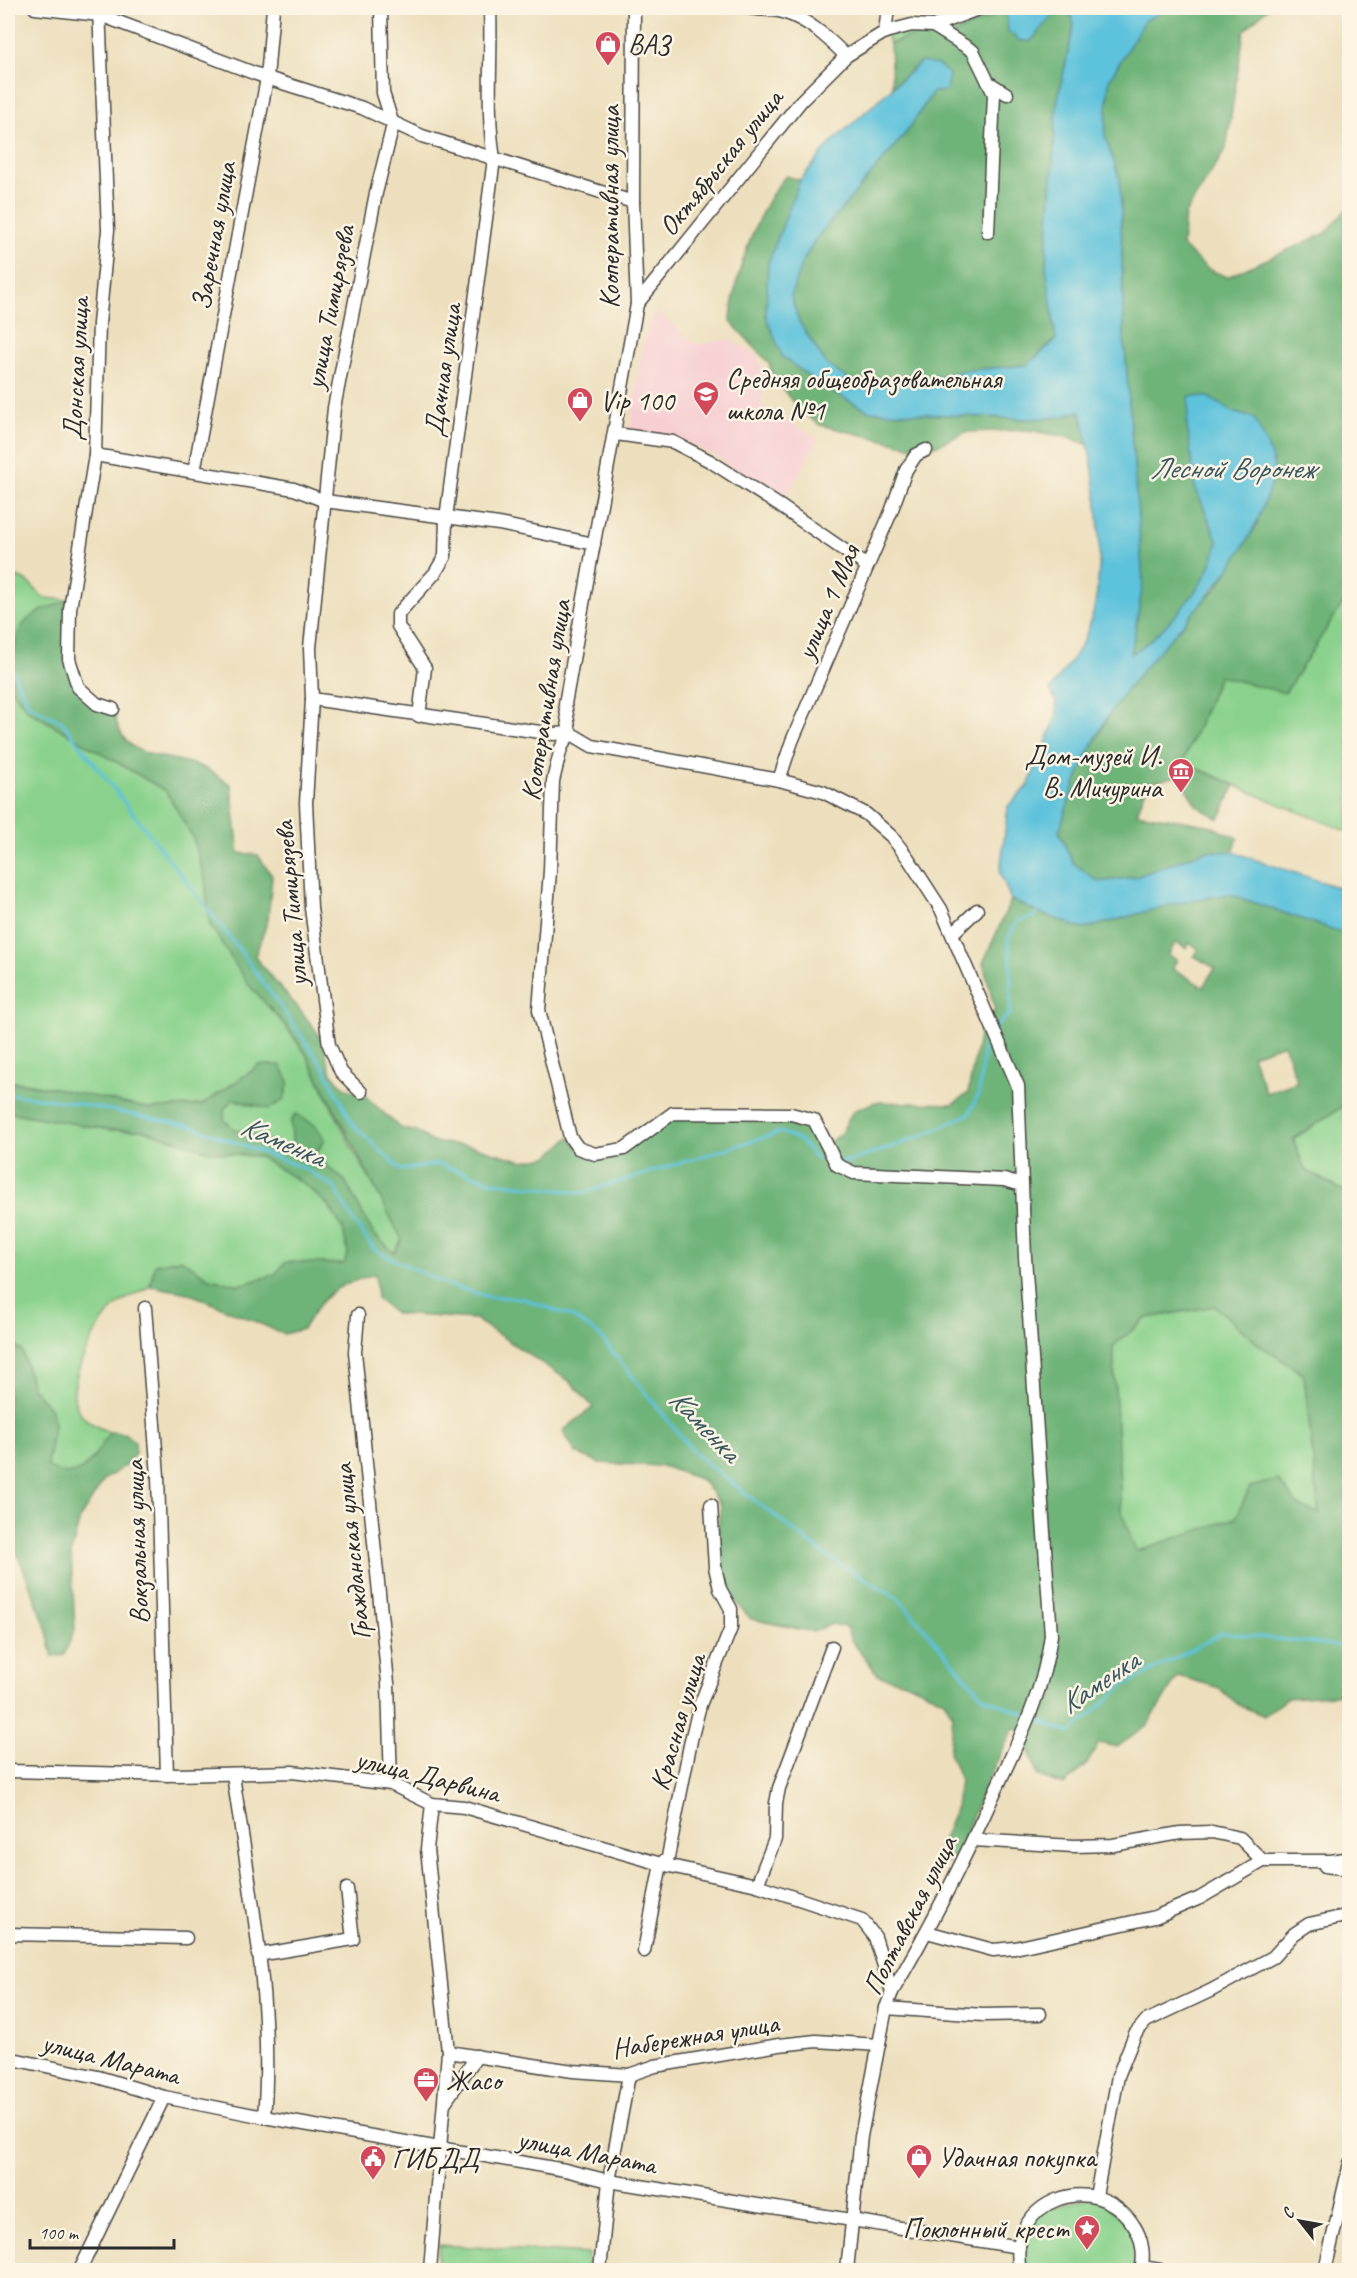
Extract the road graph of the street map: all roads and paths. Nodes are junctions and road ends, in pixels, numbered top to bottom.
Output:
1 (35, 8) edge
2 (273, 8) edge
3 (381, 8) edge
4 (490, 8) edge
5 (634, 8) edge
6 (749, 8) edge
7 (888, 8) edge
8 (981, 8) edge
9 (780, 9) edge
10 (100, 11) edge
11 (933, 26) junction
12 (885, 32) junction
13 (846, 56) junction
14 (267, 78) junction
15 (988, 82) junction
16 (1007, 94) dead end
17 (393, 125) junction
18 (494, 159) junction
19 (633, 202) junction
20 (988, 232) dead end
21 (637, 304) junction
22 (616, 434) junction
23 (926, 450) dead end
24 (95, 455) junction
25 (194, 472) junction
26 (325, 501) junction
27 (446, 518) junction
28 (594, 544) junction
29 (867, 566) junction
30 (312, 699) junction
31 (113, 709) dead end
32 (419, 716) junction
33 (570, 733) junction
34 (779, 780) junction
35 (977, 910) dead end
36 (952, 934) junction
37 (361, 1092) dead end
38 (1022, 1185) junction
39 (145, 1308) dead end
40 (358, 1315) dead end
41 (711, 1505) dead end
42 (832, 1647) dead end
43 (8, 1771) edge
44 (167, 1775) junction
45 (234, 1775) junction
46 (391, 1784) junction
47 (432, 1804) junction
48 (973, 1840) junction
49 (1350, 1858) edge
50 (1310, 1860) junction
51 (1263, 1861) junction
52 (661, 1864) junction
53 (1350, 1869) edge
54 (757, 1885) junction
55 (347, 1889) dead end
56 (1350, 1915) edge
57 (927, 1932) junction
58 (8, 1934) edge
59 (186, 1938) dead end
60 (644, 1951) dead end
61 (258, 1955) junction
62 (892, 1992) junction
63 (886, 2008) junction
64 (1040, 2014) dead end
65 (879, 2045) junction
66 (448, 2052) junction
67 (477, 2056) junction
68 (8, 2058) edge
69 (629, 2075) junction
70 (164, 2097) junction
71 (445, 2103) junction
72 (264, 2117) junction
73 (440, 2149) junction
74 (1350, 2163) edge
75 (609, 2181) junction
76 (1096, 2196) junction
77 (851, 2220) junction
78 (1019, 2247) junction
79 (1141, 2269) edge
80 (80, 2271) edge
81 (430, 2271) edge
82 (600, 2271) edge
83 (847, 2271) edge
84 (1020, 2271) edge
85 (1160, 2271) edge
86 (1325, 2271) edge

1 - 10 street
2 - 14 street, Заречная улица
3 - 17 street
4 - 18 street, Дачная улица
5 - 19 street, Кооперативная улица
6 - 9 street
7 - 12 street
8 - 11 street
9 - 13 street
10 - 14 street
10 - 24 street, Донская улица
11 - 12 street
11 - 15 street
12 - 13 street, Октябрьская улица
13 - 21 street, Октябрьская улица
14 - 17 street
14 - 25 street, Заречная улица
15 - 16 street
15 - 20 street
17 - 18 street
17 - 26 street, улица Тимирязева
18 - 19 street
18 - 27 street, Дачная улица
19 - 21 street, Кооперативная улица
21 - 22 street, Кооперативная улица
22 - 28 street, Кооперативная улица
22 - 29 street
23 - 29 street, улица 1 Мая
24 - 25 street
24 - 31 street, Донская улица
25 - 26 street
26 - 27 street
26 - 30 street, улица Тимирязева
27 - 28 street
27 - 32 street, Дачная улица
28 - 33 street, Кооперативная улица
29 - 34 street, улица 1 Мая
30 - 32 street
30 - 37 street, улица Тимирязева
32 - 33 street
33 - 34 street
33 - 38 street, Кооперативная улица
34 - 36 street
35 - 36 street
36 - 38 street, Полтавская улица
38 - 48 street, Полтавская улица
39 - 44 street, Вокзальная улица
40 - 46 street, Гражданская улица
41 - 52 street, Красная улица
42 - 54 street
43 - 44 street, улица Дарвина
44 - 45 street, улица Дарвина
45 - 46 street, улица Дарвина
45 - 61 street
46 - 47 street, улица Дарвина
47 - 52 street, улица Дарвина
47 - 66 street
48 - 51 street
48 - 57 street, Полтавская улица
49 - 50 street
50 - 51 street
50 - 53 street
51 - 57 street
52 - 54 street, улица Дарвина
52 - 60 street, Красная улица
54 - 62 street, улица Дарвина
55 - 61 street
56 - 76 street
57 - 62 street, Полтавская улица
58 - 59 street
61 - 72 street
62 - 63 street, Полтавская улица
63 - 64 street
63 - 65 street, Полтавская улица
65 - 69 street, Набережная улица
65 - 77 street, Полтавская улица
66 - 67 street, Набережная улица
66 - 71 street
67 - 69 street, Набережная улица
67 - 71 street
68 - 70 street, улица Марата
69 - 75 street
70 - 72 street, улица Марата
70 - 80 street
71 - 73 street
72 - 73 street, улица Марата
73 - 75 street, улица Марата
73 - 81 street
74 - 86 street
75 - 77 street, улица Марата
75 - 82 street
76 - 78 street
76 - 79 street
77 - 78 street, улица Марата
77 - 83 street, Полтавская улица
78 - 84 street
79 - 85 street

